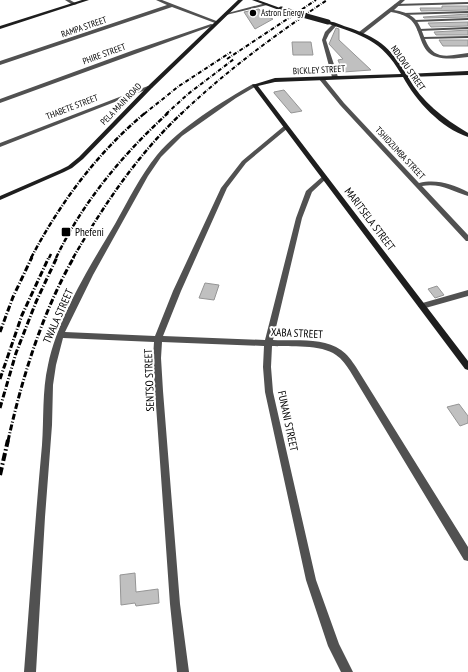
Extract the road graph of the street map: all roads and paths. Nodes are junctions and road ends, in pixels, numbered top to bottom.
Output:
1 (67, 0) edge
2 (87, 0) edge
3 (158, 0) edge
4 (242, 0) edge
5 (254, 0) edge
6 (403, 0) edge
7 (468, 3) edge
8 (75, 4) junction
9 (266, 4) junction
10 (172, 5) junction
11 (396, 5) junction
12 (390, 10) junction
13 (468, 12) edge
14 (226, 14) junction
15 (403, 14) junction
16 (468, 19) edge
17 (415, 21) junction
18 (215, 24) junction
19 (335, 25) junction
20 (0, 28) edge
21 (468, 28) edge
22 (419, 30) junction
23 (361, 34) junction
24 (468, 37) edge
25 (423, 38) junction
26 (468, 56) edge
27 (0, 63) edge
28 (468, 69) edge
29 (468, 73) edge
30 (404, 74) junction
31 (335, 77) junction
32 (321, 78) junction
33 (255, 85) junction
34 (150, 87) junction
35 (0, 101) edge
36 (286, 127) junction
37 (468, 135) edge
38 (0, 145) edge
39 (325, 177) junction
40 (417, 185) junction
41 (468, 194) edge
42 (0, 198) edge
43 (468, 239) edge
44 (468, 293) edge
45 (422, 306) junction
46 (60, 335) junction
47 (158, 339) junction
48 (268, 343) junction
49 (468, 367) edge
50 (468, 556) edge
51 (30, 672) edge
52 (183, 672) edge
53 (347, 672) edge

1 - 8 street
2 - 8 street
3 - 10 street
4 - 14 street, PELA MAIN ROAD
5 - 9 street, NDLOVU STREET
6 - 11 street
7 - 11 lane
8 - 20 street
9 - 14 lane
9 - 19 street, NDLOVU STREET, bridge
10 - 18 street
10 - 27 street, RAMPA STREET
11 - 12 street
12 - 15 street
12 - 23 street
13 - 15 lane
14 - 18 street, PELA MAIN ROAD
15 - 17 street
16 - 17 lane
17 - 22 street
18 - 34 street, PELA MAIN ROAD
18 - 35 street, PHIRE STREET
19 - 23 street, NDLOVU STREET
19 - 31 street
21 - 22 lane
22 - 25 street
23 - 30 street, NDLOVU STREET
24 - 25 lane
25 - 26 street
28 - 30 street, BICKLEY STREET
29 - 30 street, BICKLEY STREET
30 - 31 street, BICKLEY STREET
30 - 37 street, NDLOVU STREET
31 - 32 street, BICKLEY STREET
32 - 33 street, BICKLEY STREET
32 - 40 street, TSHIDZUMBA STREET
33 - 36 street, MARITSELA STREET
33 - 46 street, TWALA STREET
34 - 38 street, THABETE STREET
34 - 42 street, PELA MAIN ROAD
36 - 39 street, MARITSELA STREET
36 - 47 street, SENTSO STREET
39 - 45 street, MARITSELA STREET
39 - 48 street, FUNANI STREET
40 - 41 street
40 - 43 street, TSHIDZUMBA STREET
44 - 45 street
45 - 49 street, MARITSELA STREET
46 - 47 street, XABA STREET
46 - 51 street, TWALA STREET
47 - 48 street, XABA STREET
47 - 52 street, SENTSO STREET
48 - 50 street, XABA STREET
48 - 53 street, FUNANI STREET

